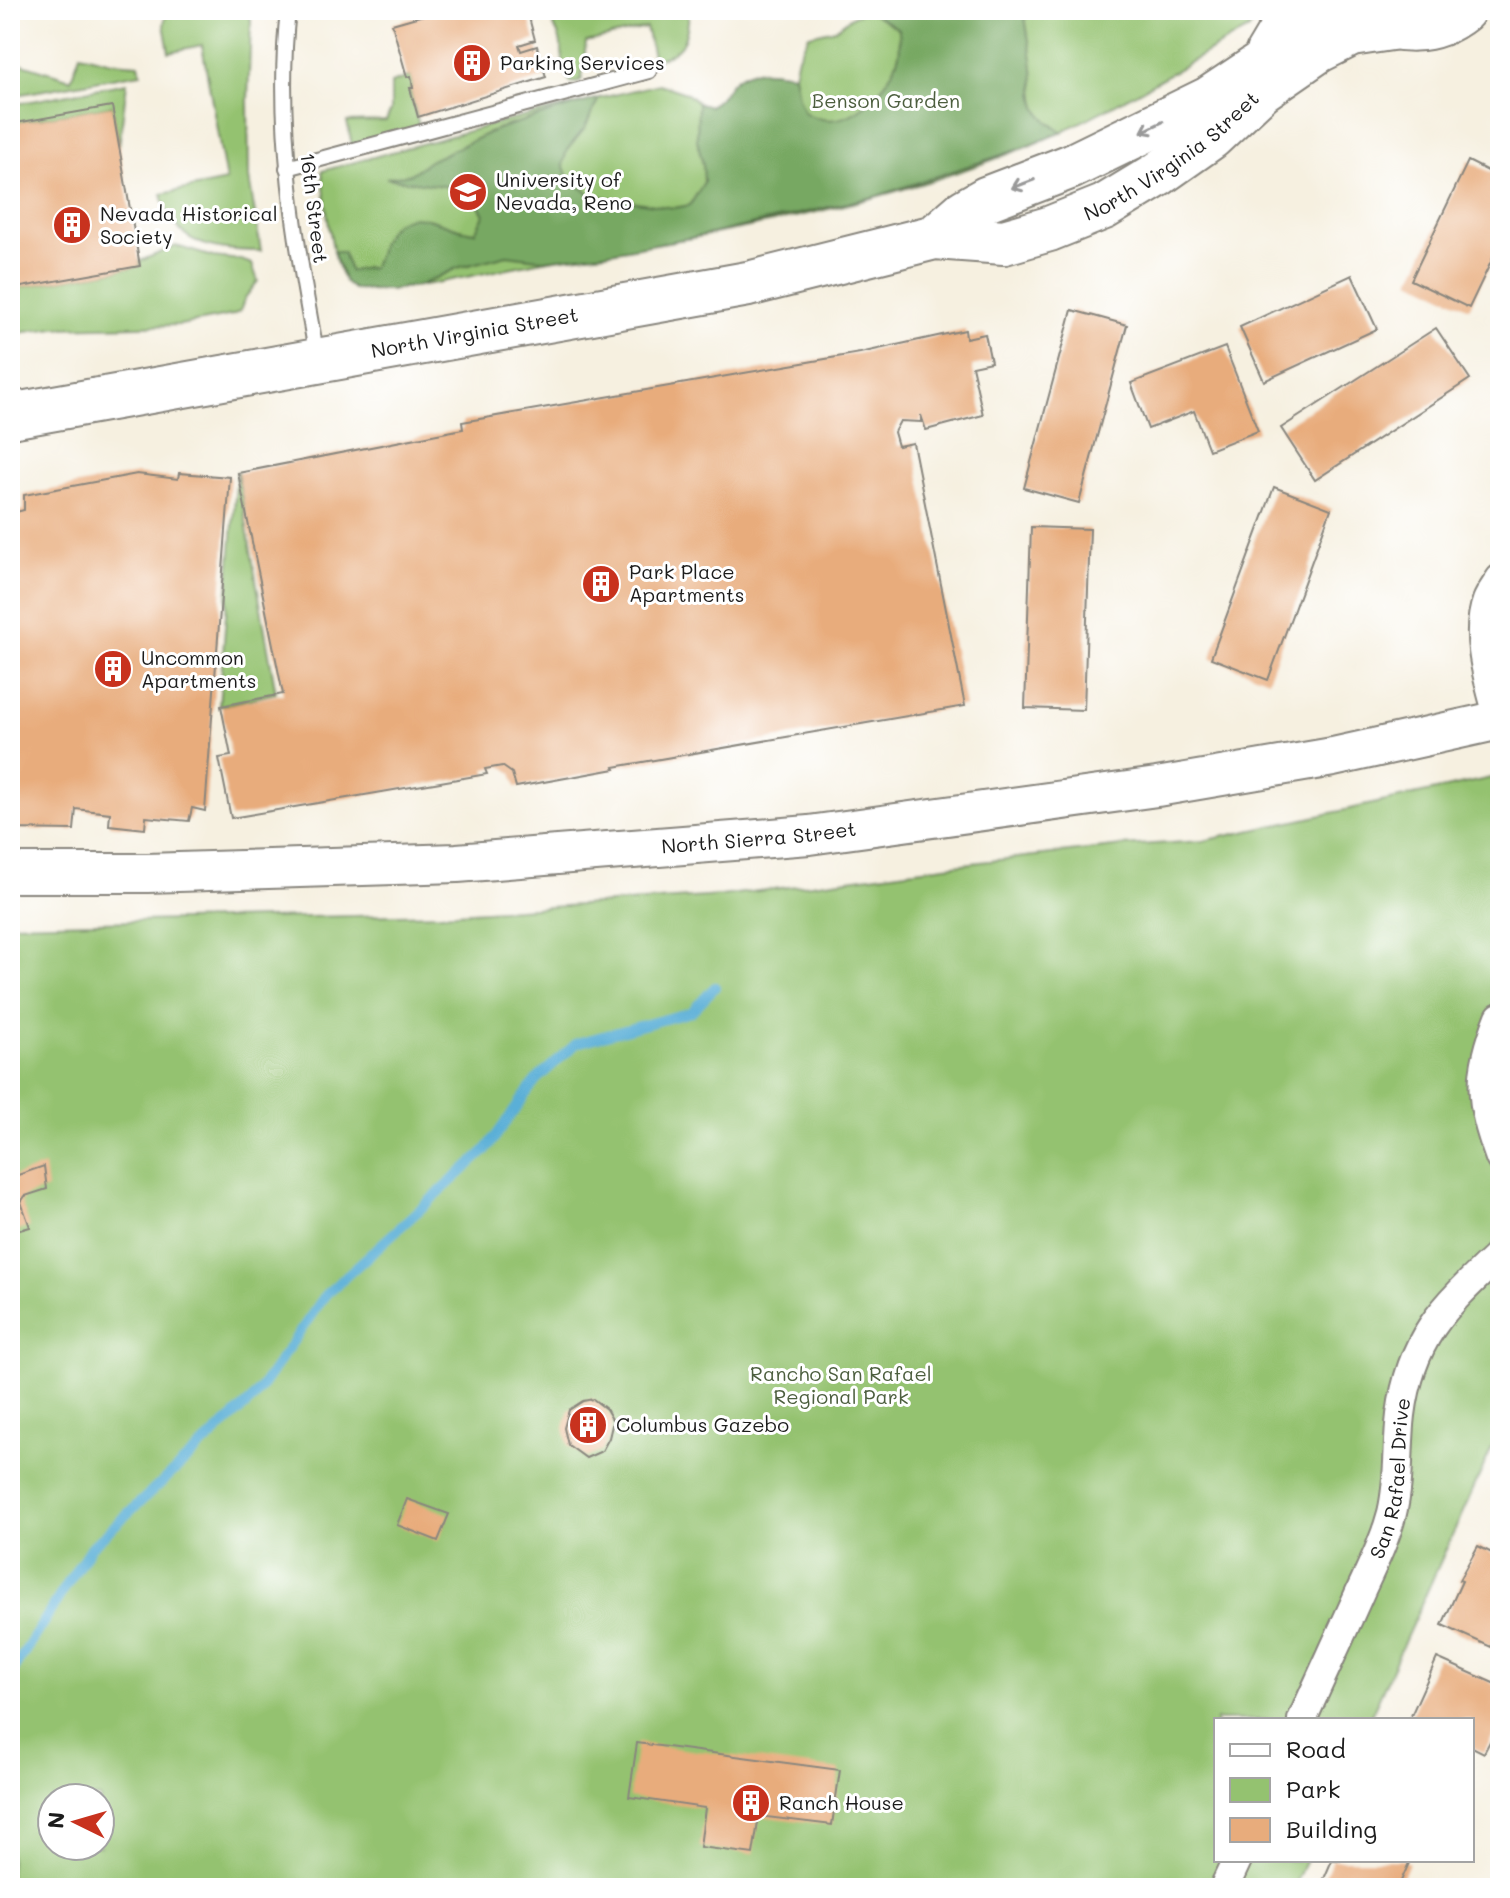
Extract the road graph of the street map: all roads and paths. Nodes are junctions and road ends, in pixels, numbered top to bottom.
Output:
1 (288, 10) edge
2 (1276, 10) edge
3 (1311, 10) edge
4 (1463, 10) edge
5 (1372, 19) edge
6 (649, 71) dead end
7 (1209, 99) junction
8 (287, 168) junction
9 (935, 237) junction
10 (318, 361) junction
11 (10, 416) edge
12 (1500, 579) edge
13 (1500, 721) edge
14 (10, 873) edge
15 (1500, 1017) edge
16 (1500, 1158) edge
17 (1500, 1254) edge
18 (1303, 1718) edge
19 (1236, 1862) edge
20 (1224, 1888) edge

1 - 8 lane, 16th Street
2 - 7 lane
3 - 7 main road, North Virginia Street
4 - 5 main road, North Virginia Street
5 - 9 main road, North Virginia Street
6 - 8 lane
7 -> 9 main road, North Virginia Street
8 - 10 lane, 16th Street
9 - 10 main road, North Virginia Street
10 - 11 main road, North Virginia Street
12 - 13 street
13 - 14 main road, North Sierra Street
15 - 16 street
17 - 18 street, San Rafael Drive
19 - 20 street

